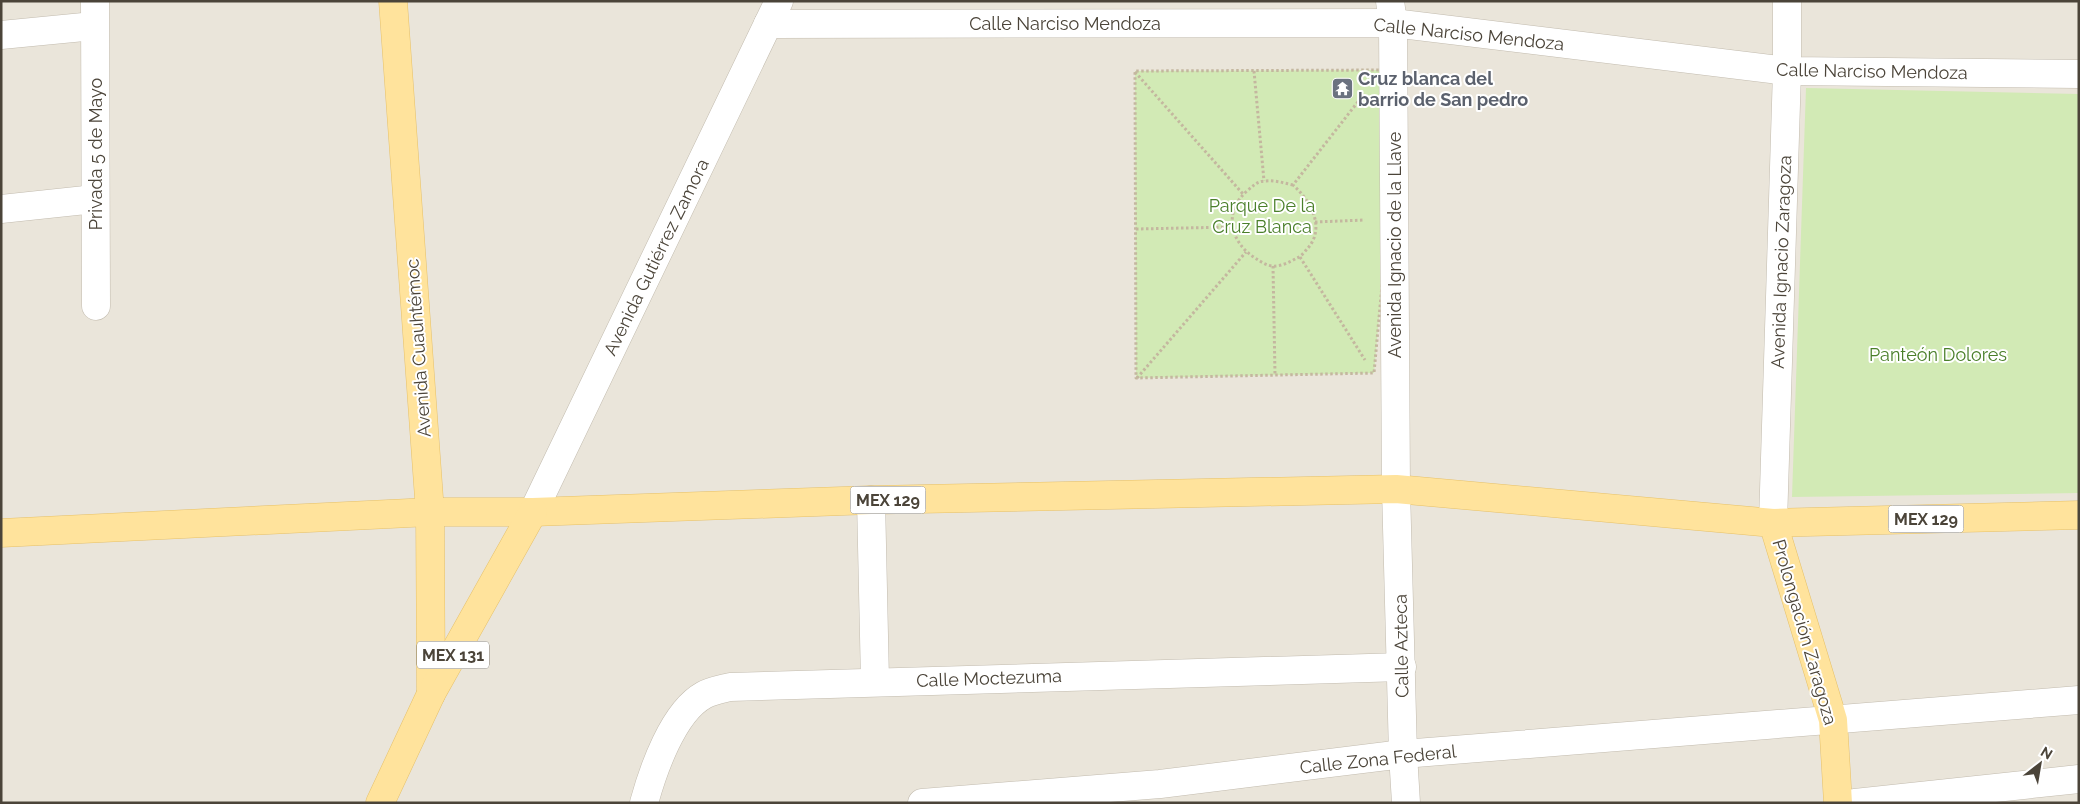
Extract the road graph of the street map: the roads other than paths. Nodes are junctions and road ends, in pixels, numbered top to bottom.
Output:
1 (392, 1) edge
2 (1787, 1) edge
3 (774, 12) edge
4 (1392, 12) edge
5 (95, 14) edge
6 (1, 36) edge
7 (1787, 71) junction
8 (2079, 74) edge
9 (95, 199) junction
10 (1, 209) edge
11 (96, 306) dead end
12 (1396, 489) junction
13 (871, 500) junction
14 (430, 512) junction
15 (533, 512) junction
16 (2079, 515) edge
17 (1773, 522) junction
18 (1, 533) edge
19 (1402, 667) junction
20 (875, 681) junction
21 (431, 694) junction
22 (2079, 700) edge
23 (1833, 720) junction
24 (1403, 754) junction
25 (2079, 779) edge
26 (1161, 793) edge
27 (380, 803) edge
28 (644, 803) edge
29 (922, 803) edge
30 (1406, 803) edge
31 (1838, 803) edge
32 (1855, 803) edge

1 - 14 main road, Avenida Cuauhtémoc
2 - 7 street, Avenida Ignacio Zaragoza
3 - 4 street, Calle Narciso Mendoza
3 - 15 street, Avenida Gutiérrez Zamora
4 - 7 street, Calle Narciso Mendoza
4 - 12 street, Avenida Ignacio de la Llave
5 - 6 street
5 - 9 street, Privada 5 de Mayo
7 - 8 street, Calle Narciso Mendoza
7 - 17 street, Avenida Ignacio Zaragoza
9 - 10 street
9 - 11 street, Privada 5 de Mayo
12 - 13 main road, MEX 129
12 - 17 main road, MEX 129
12 - 19 street, Calle Azteca
13 - 15 main road, MEX 129
13 - 20 street
14 - 15 main road, MEX 129
14 - 18 main road, MEX 129
14 - 21 main road, Avenida Cuauhtémoc
15 - 21 main road, MEX 131
16 - 17 main road, MEX 129
17 - 23 main road, Prolongación Zaragoza
19 - 20 street, Calle Moctezuma
19 - 24 street, Calle Azteca
20 - 28 street, Calle Moctezuma
21 - 27 main road, MEX 131
22 - 23 street, Calle Zona Federal
23 - 24 street, Calle Zona Federal
23 - 31 main road, Prolongación Zaragoza
24 - 26 street, Calle Zona Federal
24 - 30 street, Calle Azteca
25 - 32 street
26 - 29 street, Calle Zona Federal

